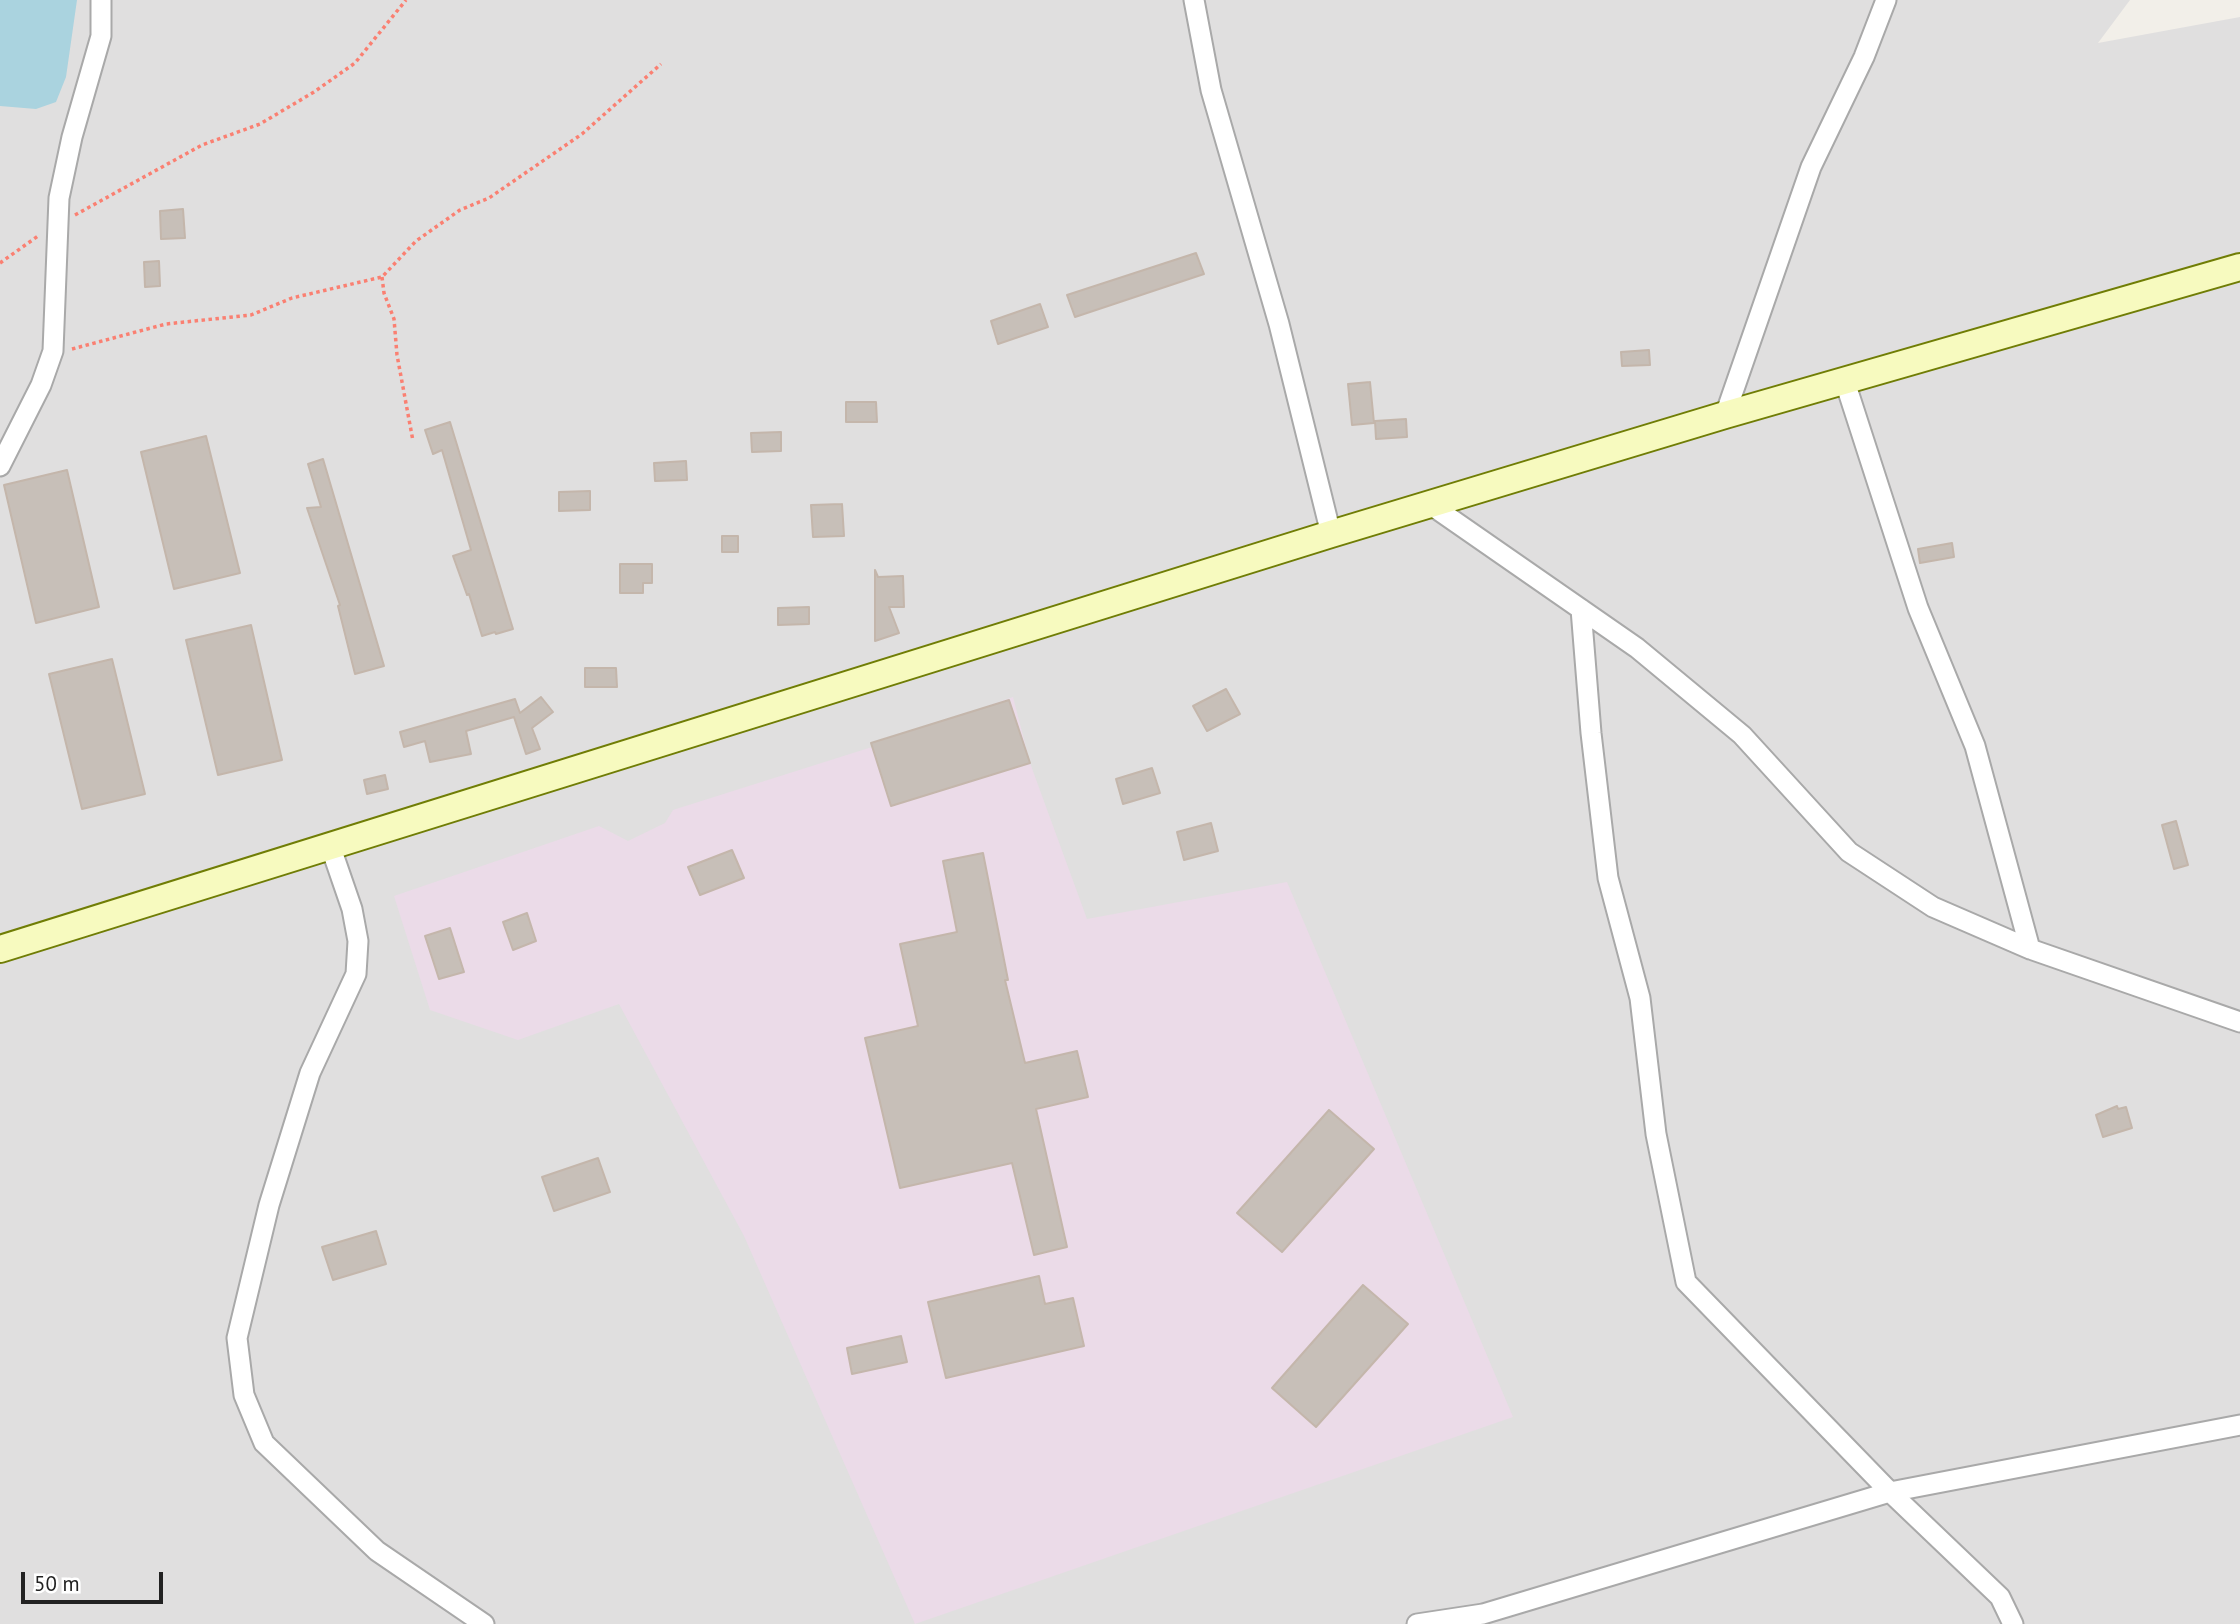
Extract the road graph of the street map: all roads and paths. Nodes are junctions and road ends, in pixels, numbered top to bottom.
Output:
1 (102, 0) edge
2 (406, 0) edge
3 (1194, 0) edge
4 (1886, 0) edge
5 (661, 64) dead end
6 (58, 223) junction
7 (0, 263) edge
8 (2240, 267) edge
9 (382, 277) junction
10 (53, 351) junction
11 (1845, 382) junction
12 (1725, 415) junction
13 (413, 441) dead end
14 (0, 466) edge
15 (1431, 505) junction
16 (1331, 534) junction
17 (1581, 609) junction
18 (331, 848) junction
19 (2030, 949) junction
20 (0, 950) edge
21 (2240, 1022) edge
22 (2240, 1425) edge
23 (1890, 1492) junction
24 (484, 1624) edge
25 (1417, 1624) edge
26 (2013, 1624) edge

1 - 6 street
2 - 6 path
3 - 16 street
4 - 12 street
5 - 9 path
6 - 7 path
6 - 10 street
8 - 11 main road
9 - 10 path
9 - 13 path
10 - 14 street
11 - 12 main road
11 - 19 street
12 - 15 main road
15 - 16 main road
15 - 17 street
16 - 18 main road
17 - 19 street
17 - 23 street
18 - 20 main road
18 - 24 street
19 - 21 street
22 - 23 street
23 - 25 street
23 - 26 street

